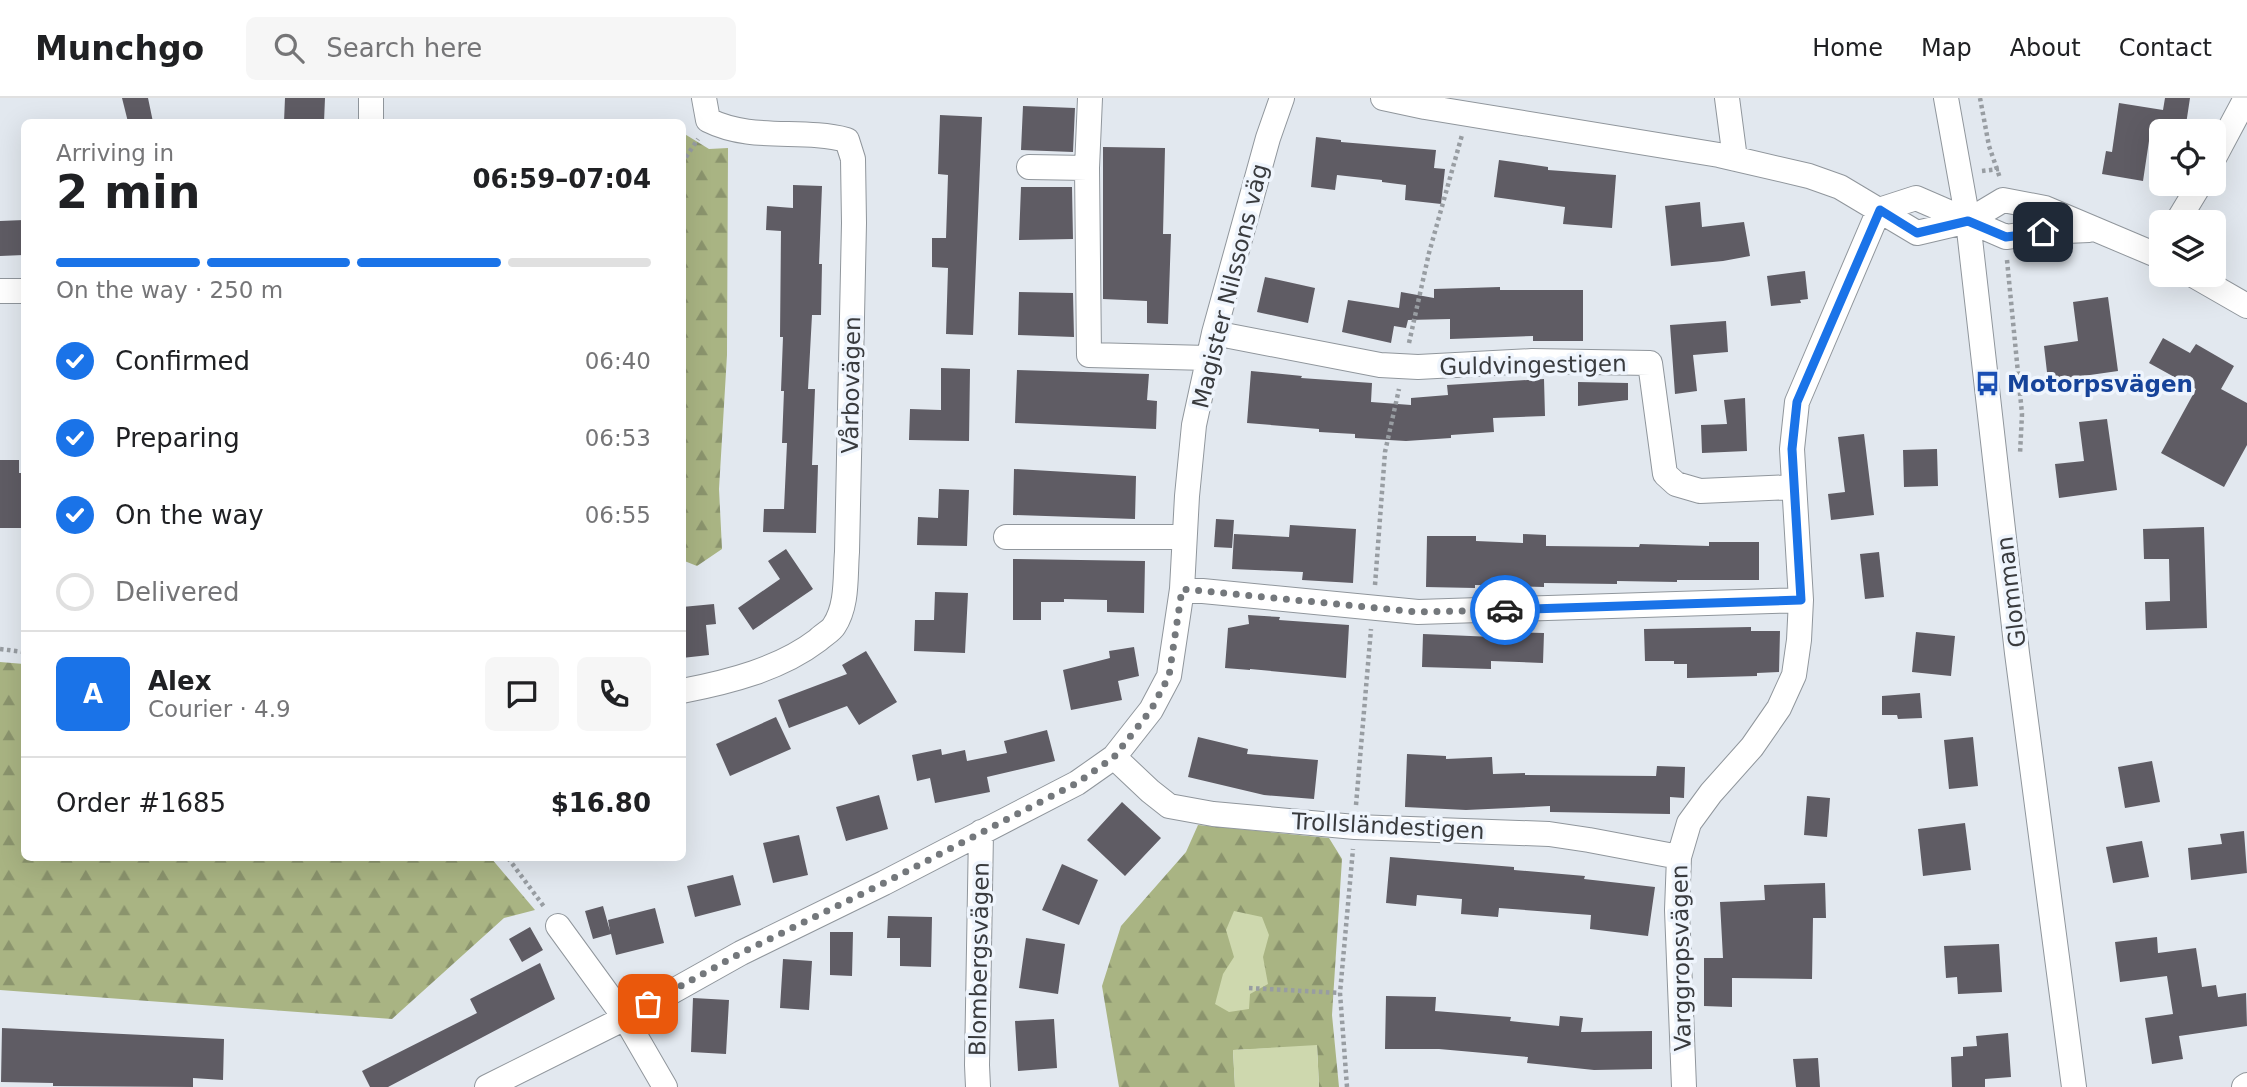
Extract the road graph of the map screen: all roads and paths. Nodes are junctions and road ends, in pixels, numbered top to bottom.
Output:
1 (371, 98) edge
2 (704, 98) edge
3 (1090, 98) edge
4 (1282, 98) edge
5 (1383, 98) edge
6 (1727, 98) edge
7 (1946, 98) edge
8 (1980, 98) edge
9 (2246, 98) edge
10 (371, 119) edge
11 (2226, 136) edge
12 (1735, 159) junction
13 (1029, 167) dead end
14 (1087, 168) junction
15 (1999, 169) dead end
16 (1880, 210) junction
17 (1968, 221) junction
18 (2095, 230) junction
19 (2149, 248) edge
20 (2214, 287) edge
21 (0, 291) edge
22 (21, 291) edge
23 (2247, 306) edge
24 (1214, 333) junction
25 (1209, 358) junction
26 (1794, 487) junction
27 (1006, 537) dead end
28 (1184, 537) junction
29 (1182, 589) junction
30 (1801, 600) junction
31 (0, 649) edge
32 (21, 652) edge
33 (686, 690) edge
34 (1114, 757) junction
35 (981, 832) junction
36 (1679, 857) junction
37 (510, 861) edge
38 (558, 926) joint
39 (1249, 988) dead end
40 (1340, 993) dead end
41 (625, 1017) junction
42 (487, 1087) edge
43 (665, 1087) edge
44 (978, 1087) edge
45 (1684, 1087) edge
46 (2074, 1087) edge

1 - 10 street
2 - 33 street, Vårbovägen
3 - 14 street
4 - 24 street, Magister Nilssons väg
5 - 12 street
6 - 12 street
7 - 17 street, Glomman
8 - 15 path
9 - 11 street
12 - 16 street
13 - 14 street
14 - 25 street
16 - 17 street
16 - 26 street, Varggropsvägen
17 - 18 street
17 - 18 street
17 - 46 street, Glomman
18 - 19 street
20 - 23 street
21 - 22 street
24 - 25 street, Magister Nilssons väg
24 - 26 street, Guldvingestigen
25 - 28 street, Magister Nilssons väg
26 - 30 street, Varggropsvägen
27 - 28 street
28 - 29 street, Magister Nilssons väg
29 - 30 street
29 - 34 street, Magister Nilssons väg
30 - 36 street, Varggropsvägen
31 - 32 path
34 - 35 street, Magister Nilssons väg
34 - 36 street, Trollsländestigen
35 - 41 street, Magister Nilssons väg
35 - 44 street, Blombergsvägen
36 - 45 street, Varggropsvägen
37 - 38 path
38 - 41 street
39 - 40 path
41 - 42 street, Magister Nilssons väg
41 - 43 street

